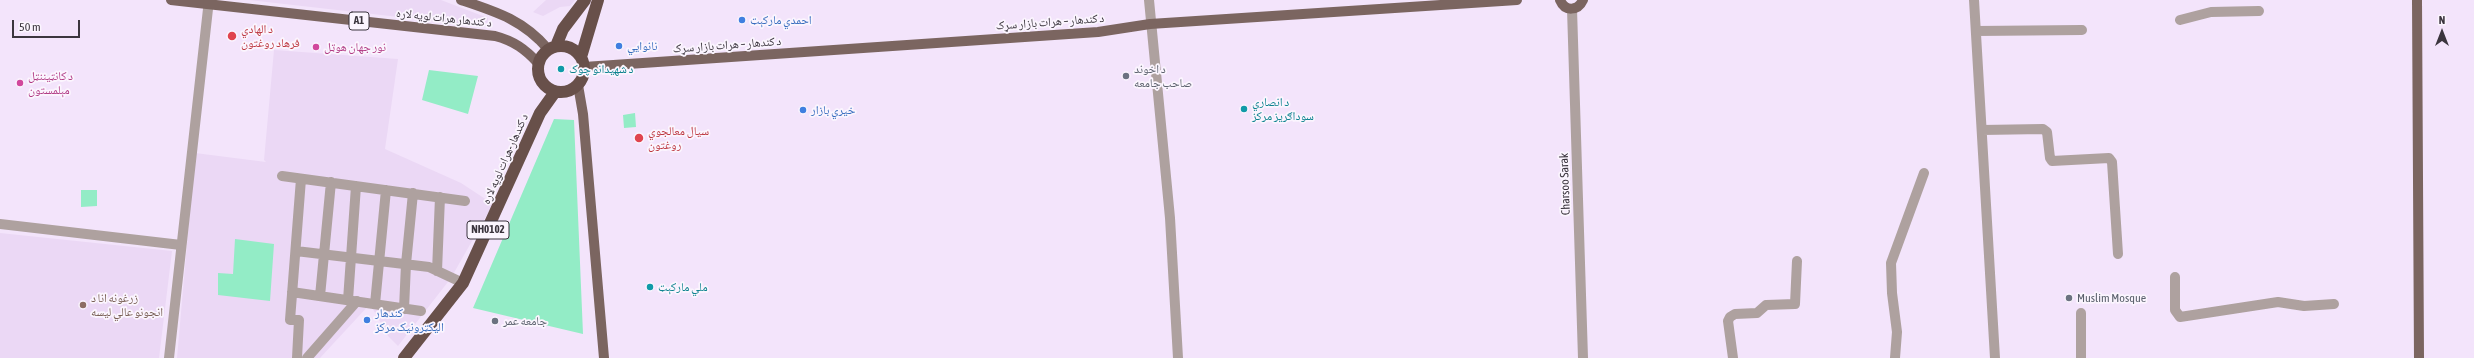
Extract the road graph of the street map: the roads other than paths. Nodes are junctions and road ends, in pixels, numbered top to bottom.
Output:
1 (171, 0) edge
2 (461, 0) edge
3 (585, 0) edge
4 (598, 0) edge
5 (1149, 0) edge
6 (1517, 0) edge
7 (1560, 0) edge
8 (1583, 0) edge
9 (1974, 0) edge
10 (2417, 0) edge
11 (208, 2) edge
12 (1572, 9) junction
13 (2259, 11) dead end
14 (2180, 20) dead end
15 (1150, 24) junction
16 (2082, 30) dead end
17 (1976, 31) junction
18 (552, 48) junction
19 (582, 62) junction
20 (538, 63) junction
21 (578, 85) junction
22 (555, 92) junction
23 (1982, 130) junction
24 (1924, 173) dead end
25 (282, 176) dead end
26 (301, 179) junction
27 (331, 182) junction
28 (356, 186) junction
29 (386, 190) junction
30 (413, 193) junction
31 (440, 197) junction
32 (465, 201) dead end
33 (0, 224) edge
34 (181, 245) junction
35 (296, 251) junction
36 (323, 254) junction
37 (2118, 254) dead end
38 (350, 257) junction
39 (379, 261) junction
40 (1797, 261) dead end
41 (406, 264) junction
42 (437, 271) junction
43 (2175, 277) dead end
44 (463, 283) junction
45 (292, 292) junction
46 (320, 296) junction
47 (352, 301) junction
48 (375, 304) junction
49 (2334, 304) dead end
50 (404, 308) junction
51 (422, 311) dead end
52 (2081, 313) dead end
53 (169, 358) edge
54 (297, 358) edge
55 (307, 358) edge
56 (404, 358) edge
57 (604, 358) edge
58 (1178, 358) edge
59 (1583, 358) edge
60 (1733, 358) edge
61 (1894, 358) edge
62 (1995, 358) edge
63 (2081, 358) edge
64 (2419, 358) edge

1 - 11 main road, د کندهار هرات لویه لاره / A1
2 - 18 main road
3 - 18 highway
4 - 19 highway
5 - 15 street
6 - 15 main road, د کندهار – هرات بازار سړک
7 - 12 main road
8 - 12 main road
9 - 17 street
10 - 64 main road
11 - 20 main road, د کندهار هرات لویه لاره / A1
11 - 34 street
12 - 59 street, Charsoo Sarak
13 - 14 street
15 - 19 main road, د کندهار – هرات بازار سړک
15 - 58 street
16 - 17 street
17 - 23 street
18 - 19 highway
18 - 20 highway
19 - 21 highway
20 - 22 highway
21 - 22 highway
21 - 57 main road
22 - 44 highway, د کندهار-هرات لويه لاره / NH0102
23 - 37 street
23 - 62 street
24 - 61 street
25 - 26 street
26 - 27 street
26 - 35 street
27 - 28 street
27 - 36 street
28 - 29 street
28 - 38 street
29 - 30 street
29 - 39 street
30 - 31 street
30 - 41 street
31 - 32 street
31 - 42 street
33 - 34 street
34 - 53 street
35 - 36 street
35 - 45 street
36 - 38 street
36 - 46 street
38 - 39 street
38 - 47 street
39 - 41 street
39 - 48 street
40 - 60 street
41 - 42 street
41 - 50 street
42 - 44 street
43 - 49 street
44 - 56 highway, د کندهار-هرات لويه لاره / NH0102
45 - 46 street
45 - 54 street
46 - 47 street
47 - 48 street
47 - 55 street
48 - 50 street
50 - 51 street
52 - 63 street

